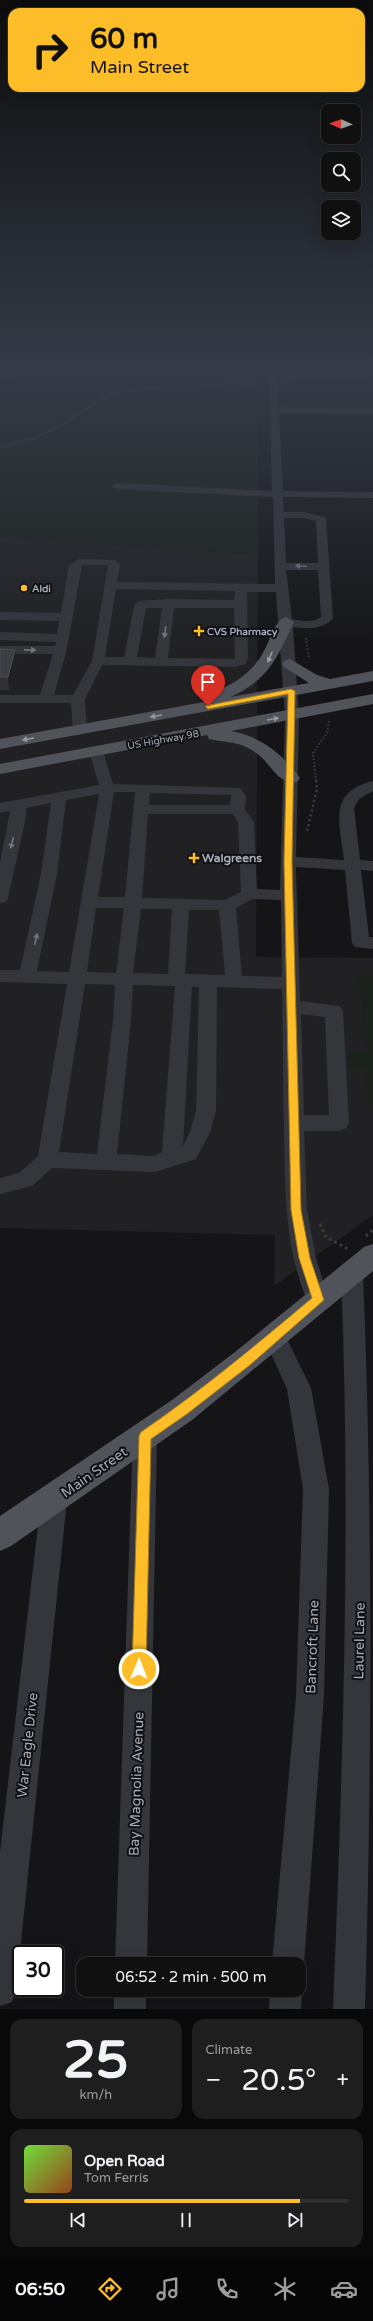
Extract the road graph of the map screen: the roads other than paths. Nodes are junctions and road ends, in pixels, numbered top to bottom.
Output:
1 (277, 462) edge
2 (116, 486) dead end
3 (278, 494) junction
4 (373, 495) edge
5 (279, 515) junction
6 (280, 566) junction
7 (322, 567) junction
8 (111, 585) junction
9 (241, 588) junction
10 (281, 588) junction
11 (169, 603) junction
12 (240, 604) junction
13 (0, 616) edge
14 (66, 617) junction
15 (286, 622) junction
16 (0, 636) edge
17 (61, 644) junction
18 (0, 650) edge
19 (98, 661) junction
20 (130, 661) junction
21 (161, 662) junction
22 (290, 664) junction
23 (373, 676) edge
24 (330, 684) junction
25 (373, 687) edge
26 (291, 691) junction
27 (46, 698) junction
28 (78, 698) junction
29 (0, 699) edge
30 (373, 699) edge
31 (180, 712) junction
32 (292, 716) junction
33 (80, 730) junction
34 (170, 738) junction
35 (0, 744) edge
36 (96, 751) junction
37 (0, 763) edge
38 (0, 769) edge
39 (291, 778) junction
40 (373, 785) edge
41 (108, 788) junction
42 (143, 788) junction
43 (58, 797) junction
44 (18, 805) junction
45 (0, 808) edge
46 (141, 809) junction
47 (241, 816) junction
48 (288, 862) junction
49 (353, 865) junction
50 (373, 866) edge
51 (249, 894) junction
52 (289, 895) junction
53 (0, 898) edge
54 (89, 902) junction
55 (133, 903) junction
56 (181, 904) junction
57 (228, 905) junction
58 (373, 943) edge
59 (0, 976) edge
60 (27, 977) junction
61 (77, 978) junction
62 (124, 979) junction
63 (180, 980) junction
64 (208, 981) junction
65 (234, 982) junction
66 (291, 983) junction
67 (292, 1007) junction
68 (294, 1123) junction
69 (172, 1157) junction
70 (48, 1160) junction
71 (106, 1162) junction
72 (0, 1186) edge
73 (373, 1255) edge
74 (352, 1273) junction
75 (318, 1300) junction
76 (274, 1336) junction
77 (145, 1436) junction
78 (54, 1500) junction
79 (0, 1535) edge
80 (131, 1957) edge
81 (289, 1957) edge
82 (0, 1990) edge
83 (130, 1997) edge
84 (286, 1997) edge
85 (130, 2009) edge
86 (285, 2009) edge
87 (349, 2009) edge

1 - 3 street
2 - 3 street
3 - 4 street
3 - 5 street
5 - 6 street
5 - 7 street
7 -> 6 street
6 - 10 street
7 - 15 street
8 - 9 street
8 - 14 street
8 - 19 street
9 - 10 street
9 - 12 street
10 - 15 street
11 - 12 street
11 - 20 street
11 -> 21 street
12 - 21 street
13 - 14 street
14 - 17 street
15 - 22 street
15 -> 31 main road
16 - 17 street
18 -> 17 street
17 - 27 street
19 - 20 street
19 - 28 street
20 - 21 street
22 - 24 main road
22 - 26 street
23 - 24 main road, US Highway 98
24 - 26 main road, US Highway 98
25 - 32 main road
26 - 31 main road, US Highway 98
26 - 32 street
26 - 37 main road
27 - 28 street
27 - 29 street
28 - 33 street
30 - 32 main road, US Highway 98
31 -> 33 main road, US Highway 98
34 -> 32 main road, US Highway 98
32 - 39 street
33 -> 35 main road, US Highway 98
34 - 36 main road, US Highway 98
34 - 39 main road
36 - 38 main road, US Highway 98
36 - 41 street
39 - 48 street
40 - 49 street
41 - 42 street
41 - 43 street
41 - 54 street
42 - 46 street
42 - 47 street
43 - 44 street
60 -> 43 street
44 - 45 street
44 -> 53 street
46 - 47 street
46 - 55 street
47 - 51 street
48 - 49 street
48 - 52 street
49 - 50 street
49 - 58 street
51 - 52 street
51 - 57 street
52 - 66 street
54 - 55 street
54 - 61 street
55 - 56 street
55 - 62 street
56 - 57 street
56 - 63 street
57 - 65 street
59 - 60 street
60 - 61 street
61 - 62 street
61 - 70 street
62 - 63 street
62 - 71 street
63 - 64 street
63 - 69 street
64 - 65 street
64 - 69 street
65 - 66 street
66 - 67 street
67 - 68 street
67 - 68 street
68 - 75 street
69 - 71 street
70 - 71 street
70 - 72 street
73 - 74 main road, Main Street
74 - 75 main road, Main Street
74 - 87 street, Laurel Lane
75 - 76 main road, Main Street
76 - 77 main road, Main Street
76 - 81 street, Bancroft Lane
77 - 78 main road, Main Street
77 - 80 street, Bay Magnolia Avenue
78 - 79 main road, Main Street
78 - 82 street, War Eagle Drive
83 - 85 street
84 - 86 street

